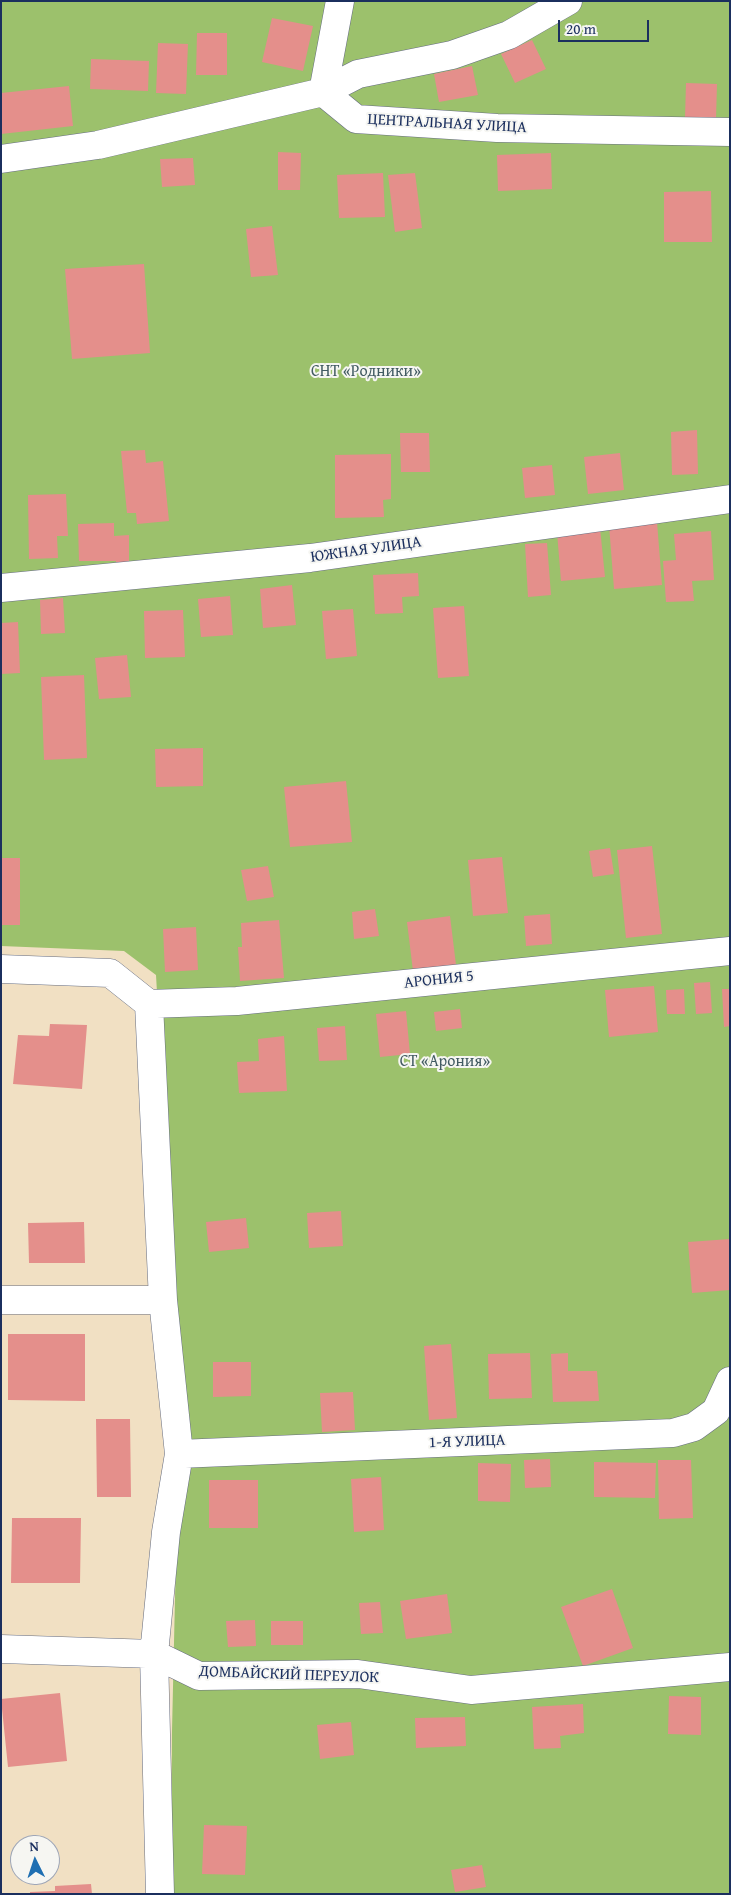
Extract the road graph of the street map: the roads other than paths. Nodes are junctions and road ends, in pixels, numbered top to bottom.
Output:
1 (340, 1) edge
2 (568, 1) edge
3 (323, 92) junction
4 (730, 132) edge
5 (1, 159) edge
6 (730, 498) edge
7 (1, 588) edge
8 (730, 951) edge
9 (1, 969) edge
10 (149, 1004) junction
11 (1, 1300) edge
12 (163, 1300) junction
13 (730, 1381) edge
14 (179, 1454) junction
15 (1, 1649) edge
16 (154, 1654) junction
17 (730, 1667) edge
18 (160, 1894) edge

1 - 3 street
2 - 3 street
3 - 4 street, ЦЕНТРАЛЬНАЯ УЛИЦА
3 - 5 street
6 - 7 street, ЮЖНАЯ УЛИЦА
8 - 10 street, АРОНИЯ 5
9 - 10 street
10 - 12 street
11 - 12 street
12 - 14 street
13 - 14 street, 1-Я УЛИЦА
14 - 16 street
15 - 16 street, ДОМБАЙСКИЙ ПЕРЕУЛОК
16 - 17 street, ДОМБАЙСКИЙ ПЕРЕУЛОК
16 - 18 street

